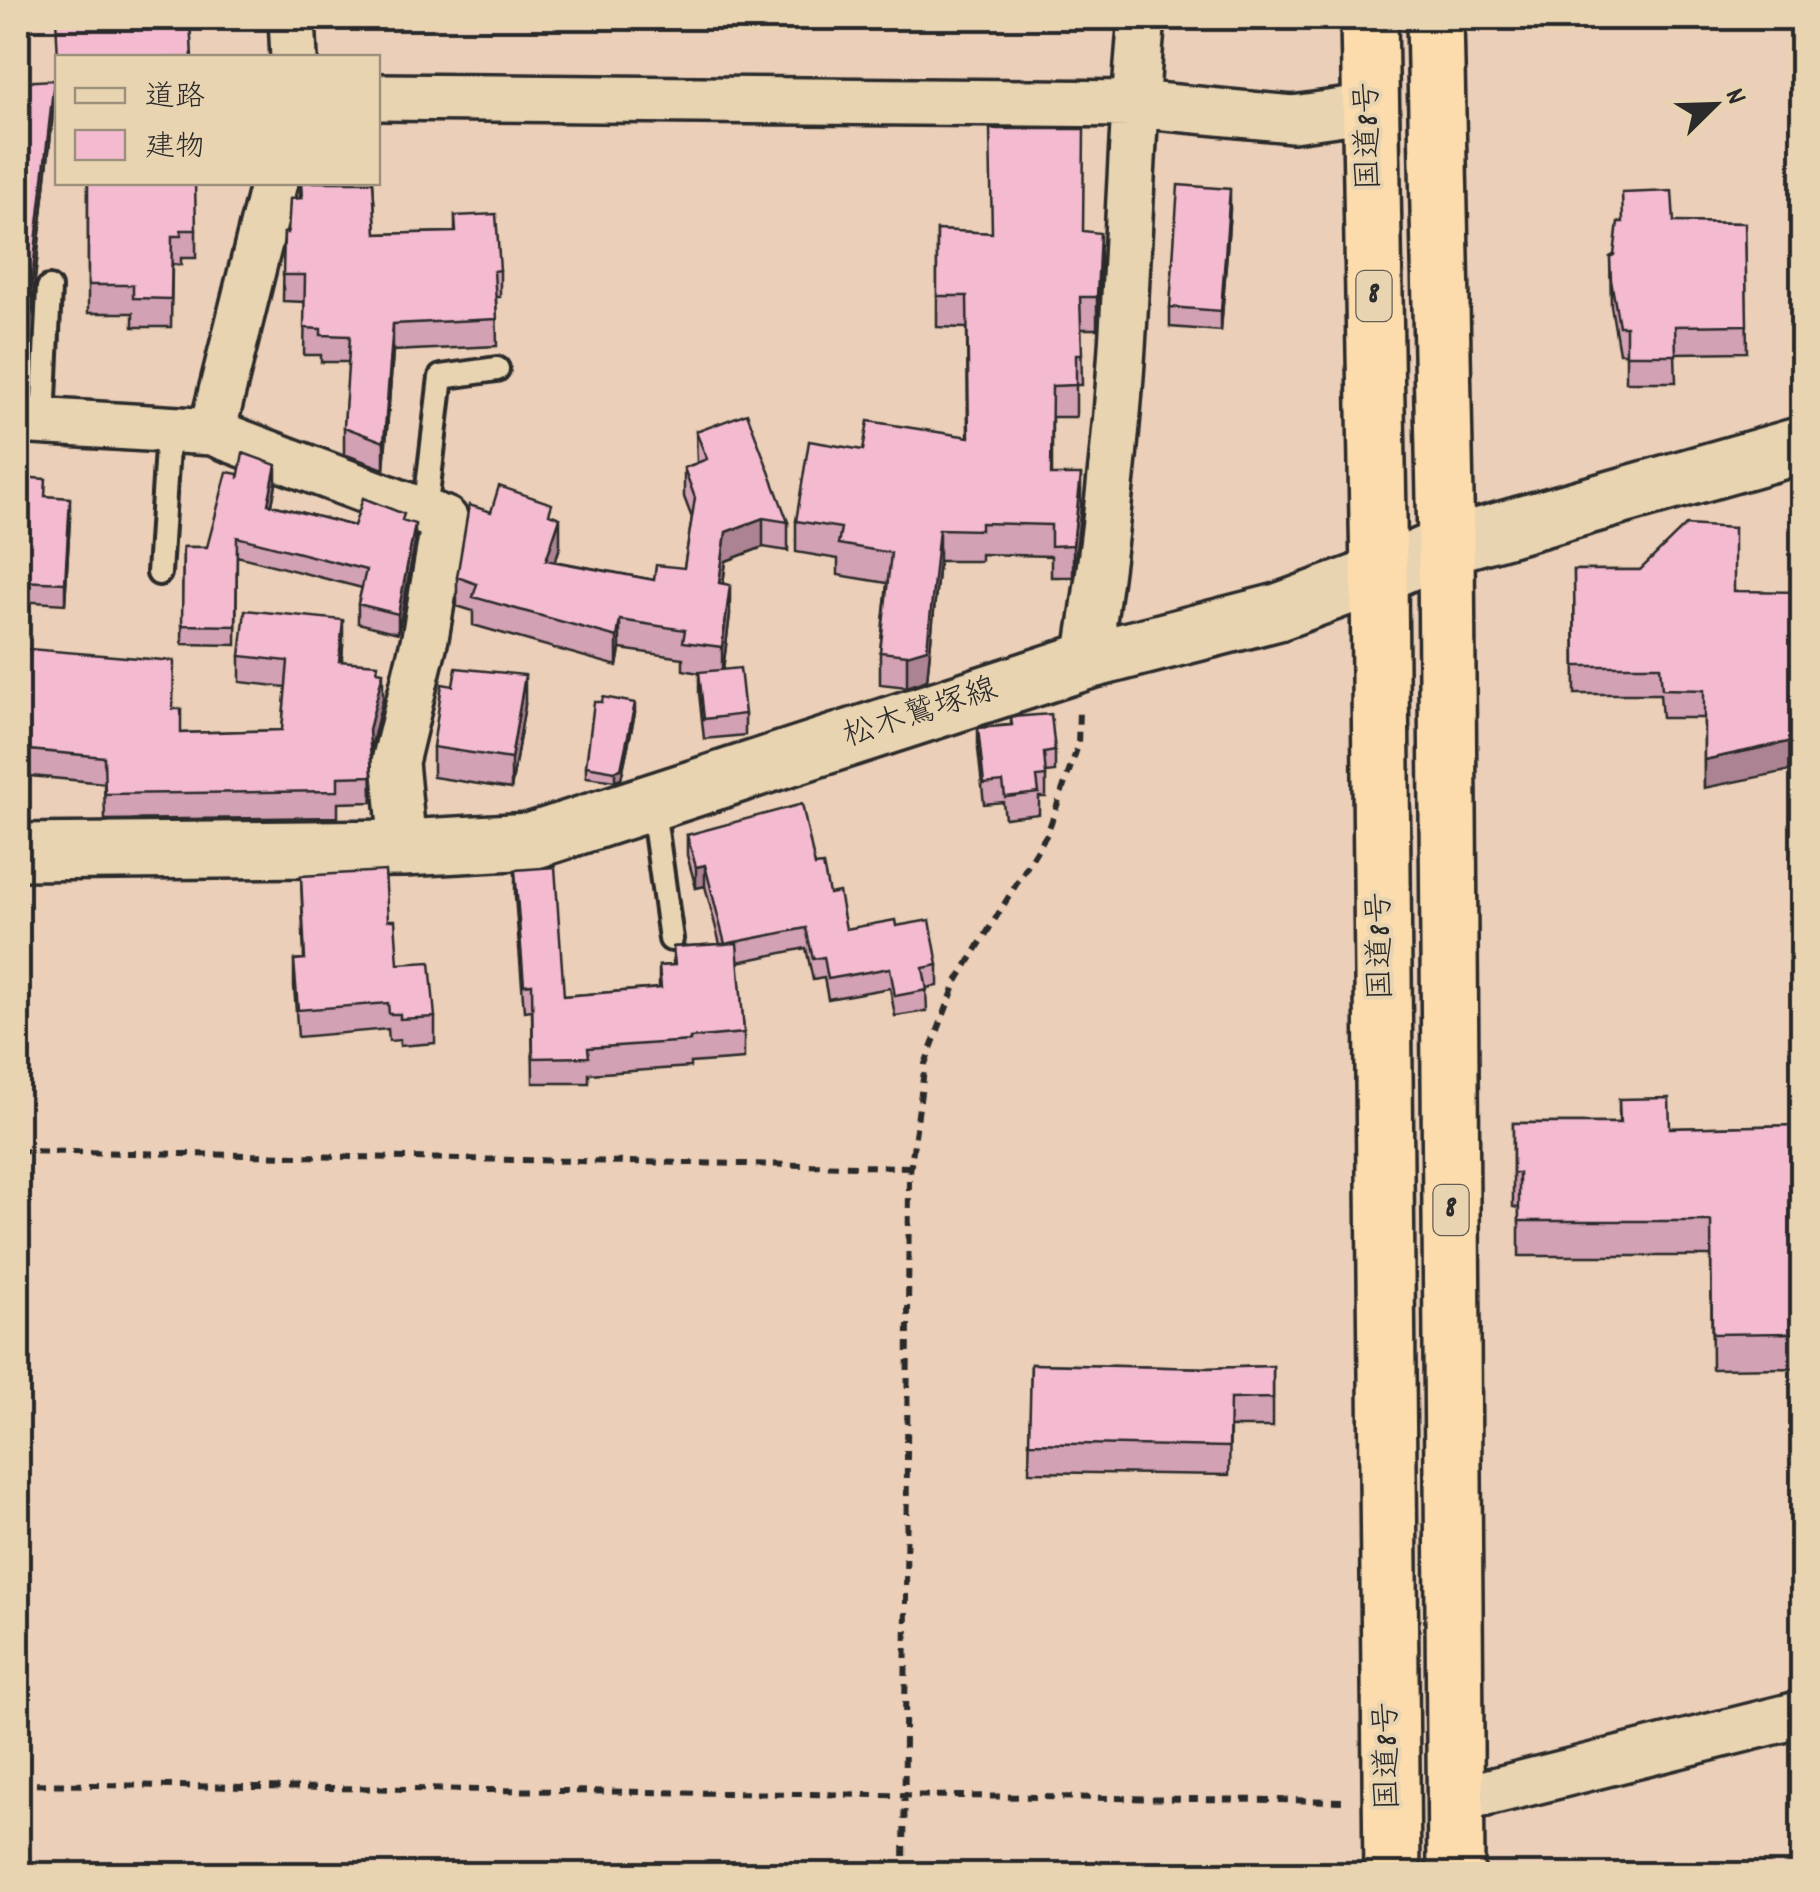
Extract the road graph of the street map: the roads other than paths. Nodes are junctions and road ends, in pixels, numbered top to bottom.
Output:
1 (292, 18) edge
2 (1142, 18) edge
3 (1369, 18) edge
4 (1435, 18) edge
5 (294, 55) edge
6 (380, 97) edge
7 (1134, 104) junction
8 (1371, 108) junction
9 (273, 185) edge
10 (50, 288) dead end
11 (497, 369) dead end
12 (30, 421) edge
13 (168, 432) junction
14 (212, 432) junction
15 (1802, 445) edge
16 (425, 512) junction
17 (1446, 546) junction
18 (159, 573) dead end
19 (1379, 575) junction
20 (1084, 662) junction
21 (652, 802) junction
22 (402, 848) junction
23 (18, 852) edge
24 (671, 939) dead end
25 (1802, 1714) edge
26 (1454, 1801) junction
27 (1392, 1874) edge
28 (1456, 1874) edge

1 - 5 street
2 - 7 street
3 - 8 highway, 国道8号 / 8
4 - 17 highway, 国道8号 / 8
6 - 7 street
7 - 8 street
7 - 20 street
8 - 19 highway, 国道8号 / 8
9 - 14 street
10 - 12 lane
11 - 16 lane
12 - 13 street
13 - 14 street
13 - 18 lane
14 - 16 street
15 - 17 main road, 松木鷲塚線
16 - 22 street
17 - 19 main road, 松木鷲塚線
17 - 26 highway, 国道8号 / 8
19 - 20 main road, 松木鷲塚線
19 - 27 highway, 国道8号 / 8
20 - 21 main road, 松木鷲塚線
21 - 22 main road, 松木鷲塚線
21 - 24 lane
22 - 23 main road, 松木鷲塚線
25 - 26 street
26 - 28 highway, 国道8号 / 8

